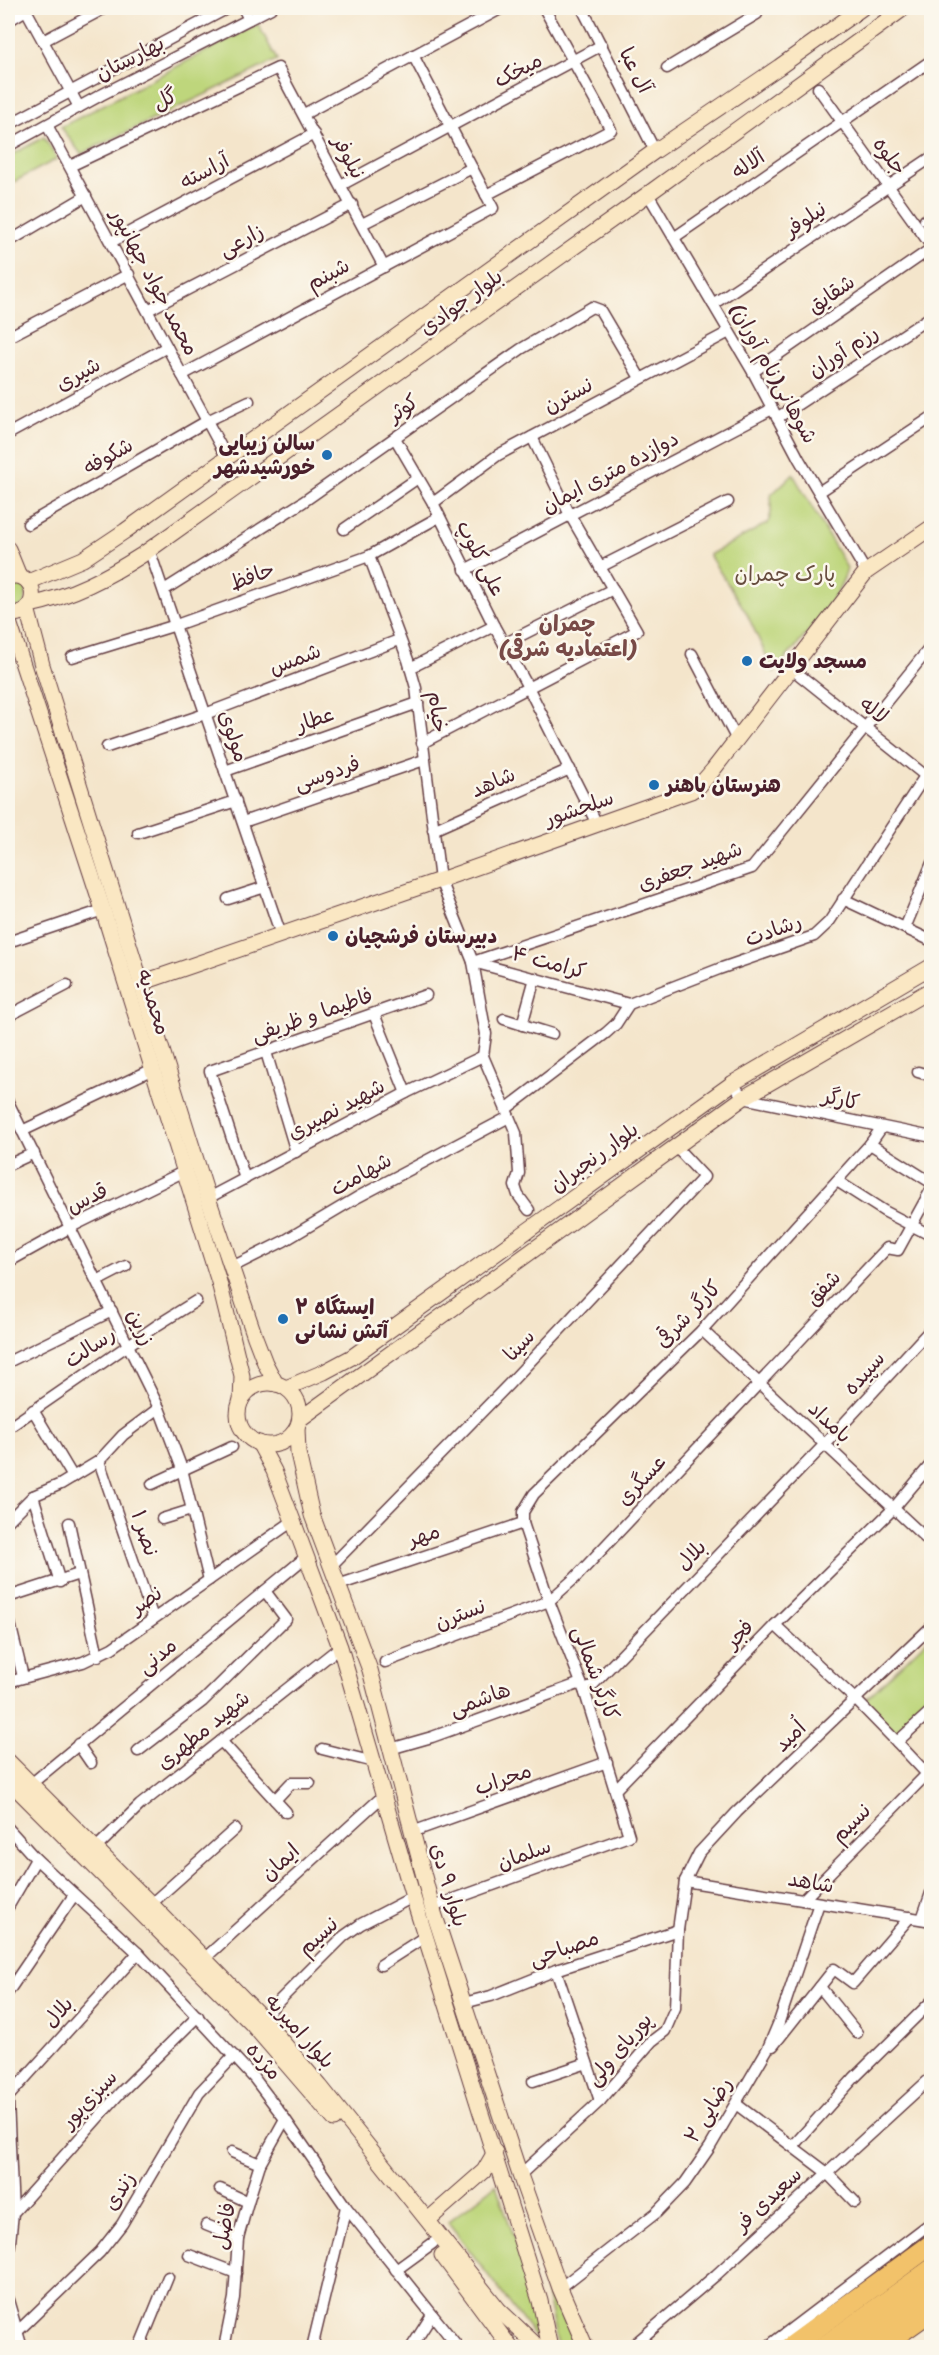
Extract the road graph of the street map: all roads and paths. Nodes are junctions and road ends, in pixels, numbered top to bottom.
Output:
1 (105, 8) edge
2 (228, 8) edge
3 (243, 8) edge
4 (271, 8) edge
5 (502, 8) edge
6 (544, 8) edge
7 (582, 8) edge
8 (861, 8) edge
9 (904, 8) edge
10 (26, 9) edge
11 (755, 11) edge
12 (249, 19) junction
13 (8, 21) edge
14 (43, 41) junction
15 (602, 45) junction
16 (413, 55) junction
17 (932, 60) edge
18 (574, 62) junction
19 (779, 67) junction
20 (278, 68) joint
21 (668, 68) dead end
22 (795, 87) junction
23 (818, 88) dead end
24 (69, 92) junction
25 (79, 107) junction
26 (304, 114) junction
27 (843, 123) junction
28 (8, 125) edge
29 (47, 125) junction
30 (451, 128) junction
31 (315, 134) junction
32 (8, 147) edge
33 (655, 151) junction
34 (932, 157) edge
35 (70, 166) junction
36 (472, 168) junction
37 (341, 185) junction
38 (888, 186) junction
39 (648, 194) junction
40 (486, 195) junction
41 (86, 196) junction
42 (352, 204) junction
43 (362, 224) junction
44 (675, 237) junction
45 (8, 242) edge
46 (111, 242) junction
47 (932, 248) edge
48 (384, 267) junction
49 (129, 274) junction
50 (713, 304) junction
51 (148, 310) junction
52 (932, 316) edge
53 (729, 332) junction
54 (8, 338) edge
55 (167, 347) junction
56 (753, 372) junction
57 (182, 375) junction
58 (640, 378) junction
59 (249, 401) dead end
60 (774, 413) junction
61 (932, 417) edge
62 (207, 421) junction
63 (8, 434) edge
64 (532, 436) junction
65 (395, 438) junction
66 (227, 458) junction
67 (418, 478) junction
68 (819, 492) junction
69 (728, 502) dead end
70 (433, 503) junction
71 (570, 515) junction
72 (439, 518) junction
73 (28, 524) dead end
74 (932, 527) edge
75 (344, 529) dead end
76 (8, 549) edge
77 (149, 549) junction
78 (369, 556) junction
79 (600, 567) junction
80 (465, 570) junction
81 (866, 572) junction
82 (18, 578) edge
83 (613, 589) junction
84 (164, 590) junction
85 (28, 607) junction
86 (8, 613) edge
87 (8, 619) edge
88 (176, 625) junction
89 (494, 626) junction
90 (399, 640) junction
91 (504, 644) junction
92 (932, 645) edge
93 (692, 654) dead end
94 (72, 657) dead end
95 (410, 668) junction
96 (792, 669) junction
97 (528, 687) junction
98 (418, 703) junction
99 (206, 714) junction
100 (866, 728) junction
101 (737, 740) junction
102 (422, 743) junction
103 (107, 747) dead end
104 (424, 760) junction
105 (570, 769) junction
106 (225, 771) junction
107 (928, 778) edge
108 (236, 801) junction
109 (243, 822) junction
110 (597, 824) junction
111 (433, 830) junction
112 (138, 833) dead end
113 (932, 863) edge
114 (440, 880) junction
115 (265, 887) junction
116 (843, 898) junction
117 (228, 899) dead end
118 (103, 910) junction
119 (905, 928) junction
120 (281, 935) junction
121 (932, 941) edge
122 (8, 942) edge
123 (473, 962) junction
124 (932, 966) edge
125 (535, 978) junction
126 (141, 983) junction
127 (67, 985) dead end
128 (932, 989) edge
129 (426, 995) dead end
130 (629, 1004) junction
131 (374, 1014) junction
132 (8, 1016) edge
133 (504, 1019) dead end
134 (522, 1025) junction
135 (552, 1034) dead end
136 (266, 1052) junction
137 (483, 1056) junction
138 (153, 1069) junction
139 (918, 1072) dead end
140 (932, 1076) edge
141 (733, 1083) junction
142 (406, 1093) junction
143 (743, 1098) junction
144 (8, 1102) edge
145 (507, 1113) junction
146 (882, 1127) junction
147 (22, 1131) junction
148 (931, 1137) edge
149 (870, 1144) junction
150 (676, 1147) junction
151 (296, 1152) junction
152 (33, 1153) junction
153 (8, 1165) edge
154 (185, 1171) junction
155 (245, 1179) junction
156 (837, 1181) junction
157 (932, 1186) edge
158 (208, 1198) junction
159 (529, 1210) dead end
160 (911, 1224) junction
161 (71, 1227) junction
162 (932, 1236) edge
163 (8, 1262) edge
164 (126, 1266) dead end
165 (232, 1267) junction
166 (97, 1281) junction
167 (196, 1301) dead end
168 (111, 1311) junction
169 (932, 1328) edge
170 (702, 1330) junction
171 (129, 1345) junction
172 (8, 1362) edge
173 (759, 1383) junction
174 (281, 1386) junction
175 (241, 1401) junction
176 (159, 1408) junction
177 (33, 1410) junction
178 (298, 1424) junction
179 (8, 1428) edge
180 (260, 1443) junction
181 (825, 1444) junction
182 (232, 1447) dead end
183 (99, 1461) junction
184 (932, 1463) edge
185 (182, 1469) junction
186 (73, 1477) junction
187 (152, 1484) dead end
188 (33, 1496) junction
189 (893, 1509) junction
190 (191, 1510) junction
191 (162, 1519) dead end
192 (8, 1521) edge
193 (293, 1521) junction
194 (69, 1523) dead end
195 (523, 1523) junction
196 (931, 1542) edge
197 (307, 1556) junction
198 (331, 1566) junction
199 (79, 1574) junction
200 (209, 1580) junction
201 (60, 1582) junction
202 (338, 1584) junction
203 (265, 1591) junction
204 (8, 1598) edge
205 (549, 1601) junction
206 (8, 1615) edge
207 (153, 1618) junction
208 (775, 1625) junction
209 (932, 1626) edge
210 (340, 1647) junction
211 (98, 1656) junction
212 (385, 1662) dead end
213 (23, 1677) junction
214 (8, 1682) edge
215 (583, 1688) junction
216 (856, 1700) junction
217 (932, 1710) edge
218 (221, 1741) junction
219 (897, 1742) junction
220 (78, 1744) junction
221 (322, 1749) dead end
222 (390, 1749) junction
223 (138, 1751) dead end
224 (8, 1761) edge
225 (374, 1762) junction
226 (607, 1762) junction
227 (92, 1763) dead end
228 (8, 1780) edge
229 (309, 1783) dead end
230 (31, 1784) junction
231 (615, 1790) junction
232 (384, 1795) junction
233 (275, 1800) junction
234 (286, 1812) dead end
235 (8, 1828) edge
236 (235, 1829) dead end
237 (412, 1832) junction
238 (629, 1836) joint
239 (95, 1849) junction
240 (36, 1859) junction
241 (685, 1881) junction
242 (932, 1890) edge
243 (74, 1895) junction
244 (413, 1897) junction
245 (803, 1900) junction
246 (819, 1903) junction
247 (151, 1904) junction
248 (8, 1907) edge
249 (432, 1907) junction
250 (910, 1917) junction
251 (927, 1920) edge
252 (678, 1930) junction
253 (426, 1936) junction
254 (138, 1953) junction
255 (204, 1959) junction
256 (381, 1965) dead end
257 (556, 1970) junction
258 (820, 1987) junction
259 (8, 1992) edge
260 (932, 2001) edge
261 (464, 2004) junction
262 (198, 2016) junction
263 (262, 2018) junction
264 (857, 2032) dead end
265 (234, 2056) junction
266 (587, 2063) junction
267 (754, 2068) junction
268 (932, 2077) edge
269 (532, 2081) dead end
270 (8, 2099) edge
271 (600, 2102) junction
272 (736, 2104) junction
273 (285, 2119) junction
274 (793, 2146) junction
275 (232, 2152) dead end
276 (495, 2152) junction
277 (260, 2164) junction
278 (826, 2172) junction
279 (520, 2175) junction
280 (10, 2188) edge
281 (220, 2189) dead end
282 (248, 2202) junction
283 (855, 2202) dead end
284 (346, 2207) junction
285 (13, 2213) junction
286 (428, 2220) junction
287 (932, 2222) edge
288 (206, 2225) dead end
289 (238, 2238) junction
290 (433, 2243) junction
291 (932, 2244) edge
292 (189, 2255) dead end
293 (8, 2262) edge
294 (932, 2269) edge
295 (396, 2270) junction
296 (236, 2273) junction
297 (168, 2277) dead end
298 (932, 2287) edge
299 (560, 2288) junction
300 (8, 2300) edge
301 (932, 2310) edge
302 (432, 2315) junction
303 (18, 2331) junction
304 (22, 2348) edge
305 (139, 2348) edge
306 (224, 2348) edge
307 (312, 2348) edge
308 (411, 2348) edge
309 (459, 2348) edge
310 (511, 2348) edge
311 (539, 2348) edge
312 (550, 2348) edge
313 (586, 2348) edge
314 (630, 2348) edge
315 (766, 2348) edge
316 (789, 2348) edge
317 (822, 2348) edge
318 (847, 2348) edge
319 (878, 2348) edge

1 - 14 street
2 - 24 street, بهارستان
3 - 12 street
4 - 12 street, بهارستان
5 - 16 street
6 - 18 street
7 - 15 street, آل عبا
8 - 19 street, بلوار جوادی
9 - 22 street, بلوار جوادی
10 - 13 street
10 - 14 street
11 - 21 street
12 - 25 street, بهارستان
14 - 24 street
15 - 18 street, میخک
15 - 33 street, آل عبا
16 - 26 street
16 - 30 street
17 - 27 street, آلاله
18 - 30 street, میخک
18 - 40 street
19 - 22 street
19 - 33 street, بلوار جوادی
20 - 26 street, نیلوفر
20 - 35 street, گل
22 - 39 street, بلوار جوادی
23 - 27 street, جلوه
24 - 25 street
24 - 28 street, بهارستان
25 - 29 street, بهارستان
26 - 31 street, نیلوفر
27 - 38 street, جلوه
27 - 44 street, آلاله
29 - 32 street, بهارستان
29 - 35 street, محمد جواد جهانپور
30 - 36 street
30 - 37 street, میخک
31 - 37 street, نیلوفر
31 - 46 street, آراسته
33 - 66 street, بلوار جوادی
34 - 38 street, نیلوفر
35 - 41 street, محمد جواد جهانپور
36 - 40 street
36 - 43 street
37 - 42 street, نیلوفر
38 - 47 street, جلوه
38 - 50 street, نیلوفر
39 - 44 street, شوهانی(نام آوران)
39 - 77 street, بلوار جوادی
40 - 48 street, شبنم
41 - 45 street
41 - 46 street, محمد جواد جهانپور
42 - 43 street, نیلوفر
42 - 51 street, زارعی
43 - 48 street, نیلوفر
44 - 50 street, شوهانی(نام آوران)
46 - 49 street, محمد جواد جهانپور
47 - 56 street, شقایق
48 - 57 street, شبنم
49 - 51 street, محمد جواد جهانپور
49 - 54 street
50 - 53 street, شوهانی(نام آوران)
51 - 55 street, محمد جواد جهانپور
52 - 60 street, رزم آوران
53 - 56 street, شوهانی(نام آوران)
53 - 58 street, نسترن
55 - 57 street, محمد جواد جهانپور
55 - 63 street, شیری
56 - 60 street, شوهانی(نام آوران)
57 - 62 street, محمد جواد جهانپور
58 - 64 street, نسترن
58 - 65 street, کوثر
59 - 62 street, شکوفه
60 - 68 street, شوهانی(نام آوران)
60 - 71 street, دوازده متری ایمان
61 - 68 street
62 - 66 street, محمد جواد جهانپور
62 - 73 street, شکوفه
64 - 70 street, نسترن
64 - 71 street
65 - 67 street, علی کلوپ
65 - 84 street, کوثر
66 - 82 street, بلوار جوادی
67 - 70 street, علی کلوپ
67 - 75 street
68 - 81 street, شوهانی(نام آوران)
69 - 79 street
70 - 72 street, علی کلوپ
71 - 79 street
71 - 80 street, دوازده متری ایمان
72 - 78 street, حافظ
72 - 80 street, علی کلوپ
74 - 81 street, سلحشور
76 - 82 street
77 - 84 street, مولوی
77 - 85 street, بلوار جوادی
78 - 88 street, حافظ
78 - 90 street, خیام
79 - 83 street
80 - 89 street, علی کلوپ
81 - 96 street, سلحشور
82 - 85 street, محمدیه
83 - 91 street
83 - 97 street
84 - 88 street, مولوی
85 - 86 street, بلوار جوادی
85 - 126 street, محمدیه
87 - 118 street, محمدیه
88 - 94 street, حافظ
88 - 99 street, مولوی
89 - 91 street, علی کلوپ
89 - 95 street
90 - 95 street, خیام
90 - 99 street, شمس
91 - 97 street, علی کلوپ
92 - 100 street, شهید جعفری
93 - 101 street
95 - 98 street, خیام
96 - 100 street, لاله
96 - 101 street, سلحشور
97 - 102 street
97 - 105 street, علی کلوپ
98 - 102 street, خیام
98 - 106 street, عطار
99 - 103 street, شمس
99 - 106 street, مولوی
100 - 107 street, لاله
100 - 123 street, شهید جعفری
101 - 110 street, سلحشور
102 - 104 street, خیام
104 - 109 street, فردوسی
104 - 111 street, خیام
105 - 110 street, علی کلوپ
105 - 111 street, شاهد
106 - 108 street, مولوی
107 - 116 street, رشادت
108 - 109 street, مولوی
108 - 112 street
109 - 115 street, مولوی
110 - 114 street, سلحشور
111 - 114 street, خیام
113 - 119 street
114 - 120 street, سلحشور
114 - 123 street
115 - 117 street
115 - 120 street, مولوی
116 - 119 street
116 - 130 street, رشادت
118 - 122 street
118 - 138 street, محمدیه
119 - 121 street
120 - 126 street, سلحشور
123 - 125 street, کرامت ۴
123 - 137 street
124 - 141 street, بلوار رنجبران
125 - 130 street, کرامت ۴
125 - 134 street
126 - 158 street, محمدیه
127 - 132 street
128 - 143 street, بلوار رنجبران
129 - 131 street, فاطیما و ظریفی
130 - 145 street, شهامت
131 - 136 street, فاطیما و ظریفی
131 - 142 street
133 - 134 street
134 - 135 street
136 - 151 street
136 - 155 street, فاطیما و ظریفی
137 - 142 street, شهید نصیری
137 - 145 street
138 - 147 street
138 - 154 street, محمدیه
139 - 140 street
141 - 143 street
141 - 174 street, بلوار رنجبران
142 - 151 street, شهید نصیری
143 - 146 street, کارگر
143 - 150 street, بلوار رنجبران
144 - 147 street, زرین
145 - 159 street
145 - 165 street, شهامت
146 - 148 street, کارگر
146 - 149 street, کارگر شرقی
147 - 152 street, زرین
149 - 156 street, کارگر شرقی
149 - 157 street
150 - 178 street, بلوار رنجبران
150 - 198 street, سینا
151 - 155 street, شهید نصیری
152 - 153 street
152 - 161 street, زرین
154 - 161 street, قدس
154 - 175 street, محمدیه
155 - 158 street, شهید نصیری
156 - 160 street
156 - 170 street, کارگر شرقی
157 - 160 street
158 - 165 street, محمدیه
160 - 162 street
160 - 173 street, شفق
161 - 163 street, قدس
161 - 166 street, زرین
164 - 166 street
165 - 174 street, محمدیه
166 - 168 street, زرین
167 - 171 street, رسالت
168 - 171 street, زرین
168 - 172 street
169 - 181 street, سپیده
170 - 173 street, بامداد
170 - 195 street, کارگر شرقی
171 - 176 street, زرین
171 - 177 street, رسالت
173 - 181 street, بامداد
173 - 205 street, عسگری
174 - 175 street
174 - 178 street
175 - 180 street
176 - 183 street
176 - 185 street, زرین
177 - 179 street, رسالت
177 - 186 street
178 - 180 street
178 - 198 street, بلوار ۹ دی
180 - 193 street, بلوار ۹ دی
181 - 189 street, بامداد
181 - 215 street, بلال
182 - 185 street
183 - 186 street
183 - 207 street, نصر ۱
184 - 189 street, فجر
185 - 187 street
185 - 190 street, زرین
186 - 188 street
188 - 192 street
188 - 201 street
189 - 196 street, بامداد
189 - 208 street, فجر
190 - 191 street
190 - 200 street, زرین
193 - 197 street, بلوار ۹ دی
193 - 200 street, نصر
194 - 199 street
195 - 202 street, مهر
195 - 205 street, کارگر شمالی
197 - 203 street, مدنی
197 - 210 street, بلوار ۹ دی
198 - 202 street, بلوار ۹ دی
199 - 201 street
199 - 211 street
200 - 207 street, نصر
201 - 204 street
202 - 222 street, بلوار ۹ دی
203 - 220 street, مدنی
203 - 223 street
205 - 212 street, نسترن
205 - 215 street, کارگر شمالی
206 - 213 street
207 - 211 street, نصر
208 - 216 street
208 - 231 street, فجر
209 - 216 street, اُمید
210 - 218 street, شهید مطهری
210 - 225 street, بلوار ۹ دی
211 - 213 street, نصر
213 - 214 street, نصر
215 - 222 street, هاشمی
215 - 226 street, کارگر شمالی
216 - 219 street
216 - 241 street, اُمید
217 - 219 street
218 - 233 street
218 - 239 street, شهید مطهری
219 - 245 street, نسیم
220 - 227 street
220 - 230 street, مدنی
221 - 225 street
222 - 237 street, بلوار ۹ دی
224 - 230 street, بلوار امیریه
225 - 232 street, بلوار ۹ دی
226 - 231 street, کارگر شمالی
226 - 237 street, محراب
228 - 290 street, بلوار امیریه
229 - 233 street
230 - 239 street, بلوار امیریه
231 - 238 street, کارگر شمالی
232 - 244 street, بلوار ۹ دی
232 - 255 street, ایمان
233 - 234 street
235 - 240 street, مژده
236 - 247 street
237 - 249 street, بلوار ۹ دی
238 - 249 street, سلمان
239 - 247 street, بلوار امیریه
240 - 243 street, مژده
240 - 248 street
241 - 245 street, شاهد
241 - 252 street, پوریای ولی
242 - 251 street
243 - 254 street, مژده
243 - 259 street
244 - 253 street, بلوار ۹ دی
244 - 263 street, نسیم
245 - 246 street, شاهد
246 - 250 street, شاهد
246 - 267 street, رضایی ۲
247 - 255 street, بلوار امیریه
249 - 261 street, بلوار ۹ دی
250 - 251 street, شاهد
250 - 258 street
252 - 257 street, مصباحی
252 - 271 street, پوریای ولی
253 - 256 street
253 - 276 street, بلوار ۹ دی
254 - 262 street, مژده
254 - 270 street, بلال
255 - 263 street, بلوار امیریه
257 - 261 street, مصباحی
257 - 266 street
258 - 264 street
258 - 267 street
260 - 274 street
261 - 279 street, بلوار ۹ دی
262 - 265 street, مژده
262 - 285 street, سبزی‌پور
263 - 286 street, بلوار امیریه
265 - 273 street, مژده
265 - 303 street, زندی
266 - 269 street
266 - 271 street
267 - 272 street, رضایی ۲
268 - 278 street, سعیدی فر
270 - 280 street
271 - 279 street, پوریای ولی
272 - 274 street
272 - 299 street, رضایی ۲
273 - 277 street, فاضل
273 - 284 street, مژده
274 - 278 street
275 - 277 street
276 - 286 street
276 - 312 street, بلوار ۹ دی
277 - 282 street, فاضل
278 - 283 street
278 - 314 street, سعیدی فر
279 - 299 street, بلوار ۹ دی
280 - 285 street
281 - 282 street
282 - 289 street, فاضل
284 - 295 street, مژده
284 - 307 street
285 - 293 street
286 - 311 street, بلوار امیریه
287 - 315 street
288 - 289 street
289 - 296 street, فاضل
290 - 295 street
290 - 310 street, بلوار امیریه
291 - 316 highway
292 - 296 street
294 - 317 highway
295 - 302 street, مژده
296 - 306 street, فاضل
297 - 305 street
298 - 318 highway
299 - 313 street, بلوار ۹ دی
300 - 303 street
301 - 319 highway
302 - 308 street
302 - 309 street, مژده
303 - 304 street

